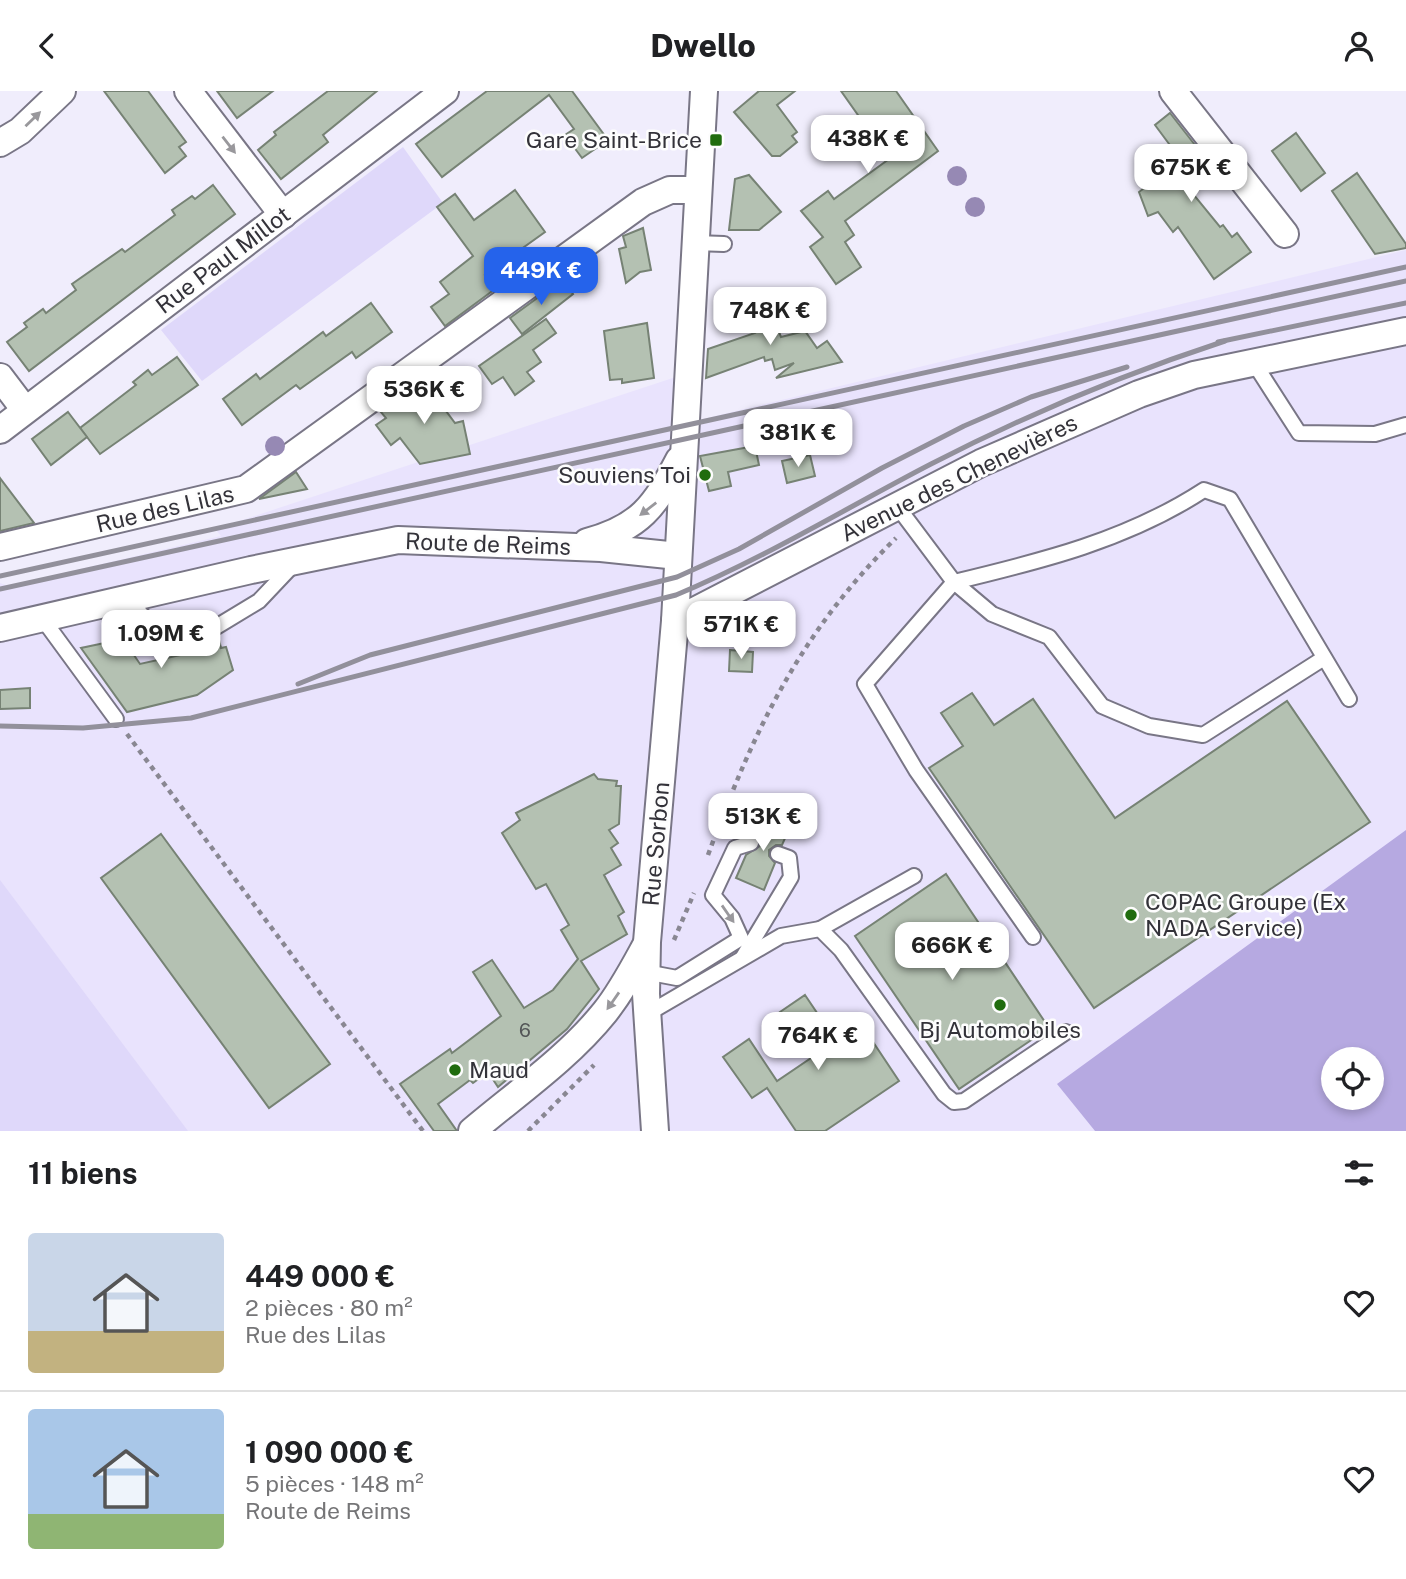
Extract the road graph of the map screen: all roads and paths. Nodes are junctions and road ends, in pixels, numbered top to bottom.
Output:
1 (62, 91) edge
2 (188, 91) edge
3 (445, 91) edge
4 (704, 91) edge
5 (1173, 91) edge
6 (0, 143) edge
7 (698, 190) junction
8 (282, 215) junction
9 (1285, 234) dead end
10 (695, 243) junction
11 (724, 244) dead end
12 (1406, 331) edge
13 (1254, 363) junction
14 (0, 377) edge
15 (25, 410) junction
16 (1406, 425) edge
17 (0, 430) edge
18 (684, 453) junction
19 (904, 515) junction
20 (573, 546) junction
21 (0, 547) edge
22 (678, 557) junction
23 (299, 559) junction
24 (954, 582) junction
25 (127, 599) junction
26 (42, 618) junction
27 (675, 621) junction
28 (216, 627) dead end
29 (0, 628) edge
30 (188, 634) dead end
31 (1324, 658) junction
32 (1349, 699) dead end
33 (116, 719) joint
34 (751, 843) dead end
35 (778, 854) dead end
36 (704, 864) dead end
37 (914, 876) dead end
38 (695, 889) dead end
39 (820, 929) junction
40 (1033, 937) dead end
41 (675, 939) dead end
42 (648, 942) junction
43 (742, 958) junction
44 (646, 969) junction
45 (647, 1014) junction
46 (1066, 1032) dead end
47 (597, 1061) dead end
48 (423, 1131) edge
49 (472, 1131) edge
50 (528, 1131) edge
51 (654, 1131) edge

6 -> 1 street
2 -> 8 street
3 - 8 street, Rue Paul Millot
4 - 7 street, Rue Sorbon
5 - 9 street
7 - 10 street, Rue Sorbon
7 - 21 street, Rue des Lilas
8 - 15 street, Rue Paul Millot
10 - 11 lane
10 - 18 street, Rue Sorbon
12 - 13 street, Avenue des Chenevières
13 - 16 lane
13 - 19 street, Avenue des Chenevières
14 - 15 street
15 - 17 street, Rue Paul Millot
18 -> 20 street
18 - 22 street, Rue Sorbon
19 - 24 lane
19 - 27 street, Avenue des Chenevières
19 - 36 path
20 - 22 street, Route de Reims
20 - 23 street, Route de Reims
22 - 27 street, Rue Sorbon
23 - 25 street, Route de Reims
23 - 28 lane
24 - 31 lane
24 - 31 lane
24 - 40 lane
25 - 26 street, Route de Reims
25 - 30 lane
26 - 29 street, Route de Reims
26 - 33 lane
27 - 42 street, Rue Sorbon
31 - 32 lane
33 - 48 path
34 -> 44 lane
35 - 43 lane
37 - 39 lane
38 - 41 path
39 - 43 lane
39 - 46 lane
42 - 44 street, Rue Sorbon
42 -> 49 street
43 - 45 lane
44 - 45 street, Rue Sorbon
45 - 51 street, Rue Sorbon
47 - 50 path

